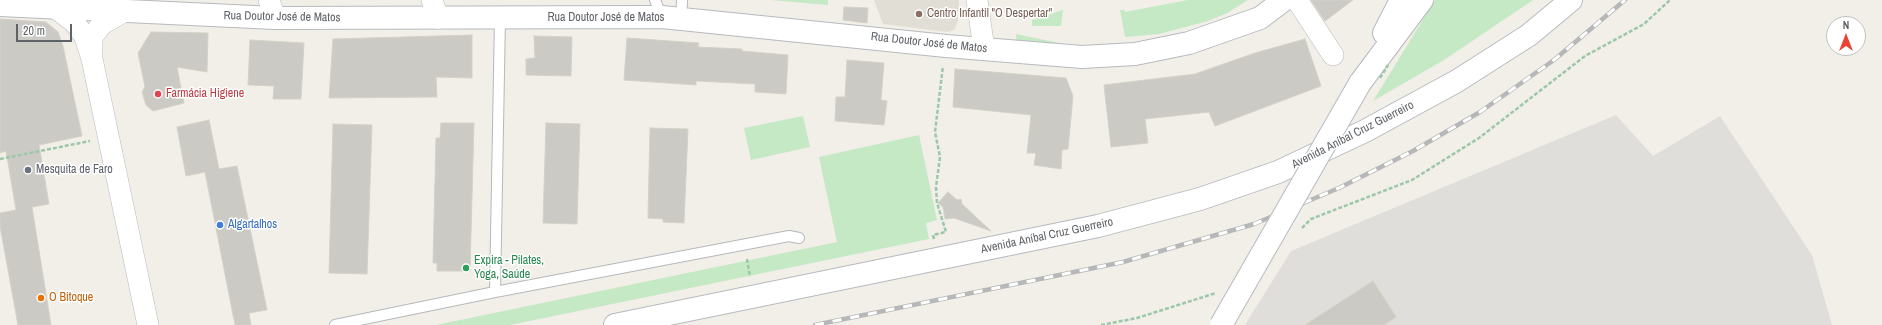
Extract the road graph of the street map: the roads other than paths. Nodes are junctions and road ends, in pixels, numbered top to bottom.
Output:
1 (977, 0) edge
2 (1268, 0) edge
3 (1284, 0) edge
4 (1297, 0) edge
5 (1392, 0) edge
6 (1401, 0) edge
7 (1416, 0) edge
8 (1422, 0) edge
9 (1551, 0) edge
10 (1571, 0) edge
11 (89, 3) edge
12 (56, 4) edge
13 (0, 5) edge
14 (272, 9) edge
15 (435, 9) edge
16 (670, 9) edge
17 (125, 11) junction
18 (500, 18) junction
19 (1397, 33) junction
20 (1208, 37) junction
21 (984, 49) junction
22 (1333, 55) dead end
23 (92, 59) junction
24 (1371, 60) junction
25 (1457, 81) junction
26 (1360, 83) junction
27 (799, 238) dead end
28 (495, 292) junction
29 (148, 325) edge
30 (335, 325) edge
31 (615, 325) edge
32 (1221, 325) edge

1 - 21 street
2 - 20 street
3 - 20 street
4 - 22 street
5 - 24 street
6 - 24 street
7 - 19 street
8 - 19 street
9 - 25 street
10 - 25 street
11 - 12 street
11 - 17 street, Rua Doutor José de Matos
11 - 23 street
12 - 13 street
12 - 23 street
14 - 15 street, Rua Doutor José de Matos
14 - 17 street, Rua Doutor José de Matos
15 - 18 street, Rua Doutor José de Matos
16 - 18 street, Rua Doutor José de Matos
16 - 21 street, Rua Doutor José de Matos
17 - 23 street
18 - 28 lane
19 - 26 street
20 - 21 street, Rua Doutor José de Matos
23 - 29 street
24 - 26 street
25 - 31 street, Avenida Aníbal Cruz Guerreiro
26 - 32 street, bridge
27 - 28 lane
28 - 30 lane

